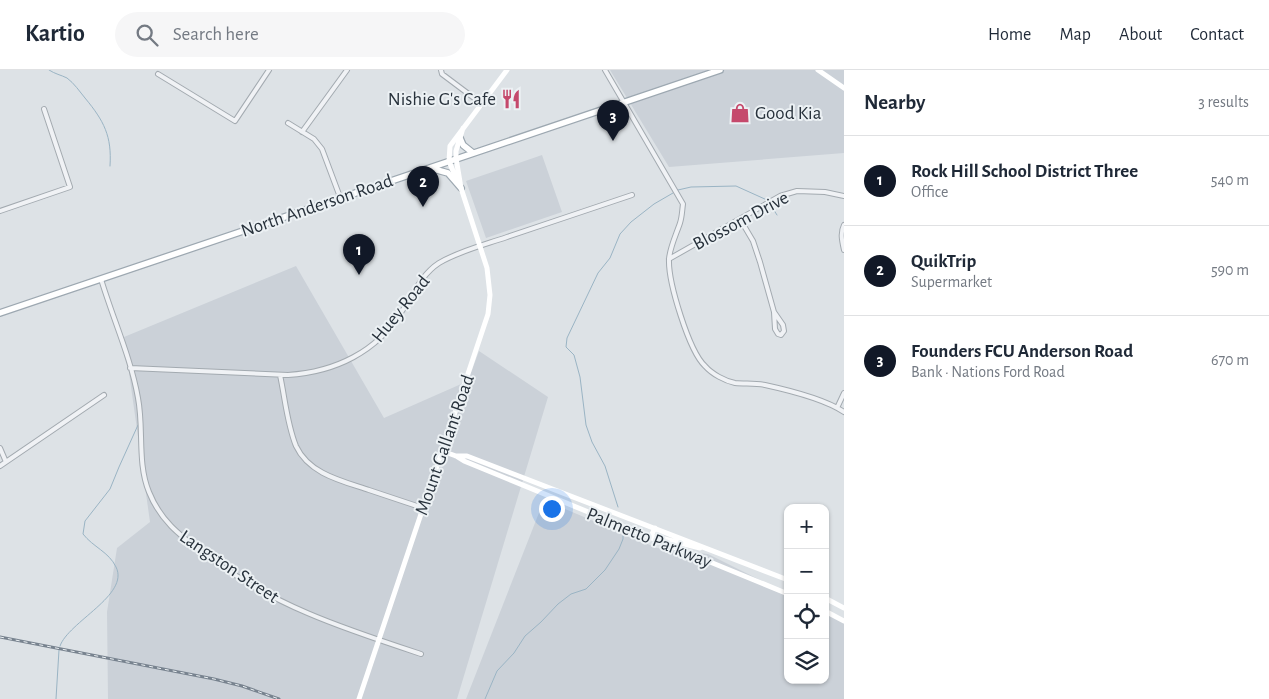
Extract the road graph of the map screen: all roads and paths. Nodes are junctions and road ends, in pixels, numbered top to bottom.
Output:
1 (268, 70) edge
2 (347, 70) edge
3 (441, 70) edge
4 (507, 70) edge
5 (605, 70) edge
6 (720, 70) edge
7 (818, 70) edge
8 (158, 74) dead end
9 (844, 88) edge
10 (625, 101) junction
11 (482, 104) junction
12 (44, 109) dead end
13 (288, 123) dead end
14 (463, 128) junction
15 (302, 132) junction
16 (460, 138) junction
17 (473, 153) junction
18 (456, 158) junction
19 (449, 161) junction
20 (428, 168) junction
21 (461, 188) junction
22 (632, 195) dead end
23 (844, 196) edge
24 (340, 197) junction
25 (0, 211) edge
26 (740, 219) junction
27 (844, 224) edge
28 (481, 246) junction
29 (844, 250) edge
30 (669, 259) junction
31 (101, 279) junction
32 (774, 312) junction
33 (0, 313) edge
34 (130, 368) junction
35 (280, 375) junction
36 (844, 393) edge
37 (104, 395) dead end
38 (837, 408) junction
39 (844, 412) edge
40 (0, 448) edge
41 (442, 451) junction
42 (456, 456) junction
43 (6, 462) junction
44 (0, 466) edge
45 (423, 508) junction
46 (655, 528) junction
47 (650, 538) junction
48 (709, 549) junction
49 (784, 578) edge
50 (784, 592) edge
51 (829, 600) edge
52 (844, 608) edge
53 (829, 613) edge
54 (844, 620) edge
55 (378, 640) junction
56 (421, 654) dead end
57 (359, 699) edge

1 - 8 street
2 - 15 street
3 - 11 street
4 - 11 street, Mount Gallant Road
5 - 10 street
6 - 10 main road, North Anderson Road
7 - 9 street
10 - 17 main road, North Anderson Road
10 - 30 street
11 - 14 street, Mount Gallant Road
12 - 25 street
13 - 15 street
14 - 16 street, Mount Gallant Road
14 - 19 street, Mount Gallant Road
15 - 24 street
16 - 17 main road
16 - 18 street, Mount Gallant Road
17 - 18 main road, North Anderson Road
18 - 19 main road, North Anderson Road
18 - 21 street, Mount Gallant Road
19 - 20 main road, North Anderson Road
19 - 21 street, Mount Gallant Road
20 - 21 main road
20 - 24 main road, North Anderson Road
21 - 28 street, Mount Gallant Road
22 - 28 street, Huey Road
23 - 26 street, Blossom Drive
24 - 31 main road, North Anderson Road
26 - 30 street, Blossom Drive
26 - 32 street
27 - 29 street
28 - 35 street, Huey Road
28 - 41 street, Mount Gallant Road
30 - 38 street
31 - 33 main road, North Anderson Road
31 - 34 street, Langston Street
32 - 32 street
34 - 35 street, Huey Road
34 - 55 street, Langston Street
35 - 45 street
36 - 38 street
37 - 43 street
38 - 39 street
40 - 43 street
41 - 42 street, Palmetto Parkway
41 - 45 street, Mount Gallant Road
42 - 46 street, Palmetto Parkway
42 - 47 street, Palmetto Parkway
43 - 44 street
45 - 55 street, Mount Gallant Road
46 - 47 street
46 - 48 street, Palmetto Parkway
47 - 48 street
47 - 50 street, Palmetto Parkway
48 - 49 street, Palmetto Parkway
51 - 52 street
53 - 54 street
55 - 56 street, Langston Street
55 - 57 street, Mount Gallant Road

